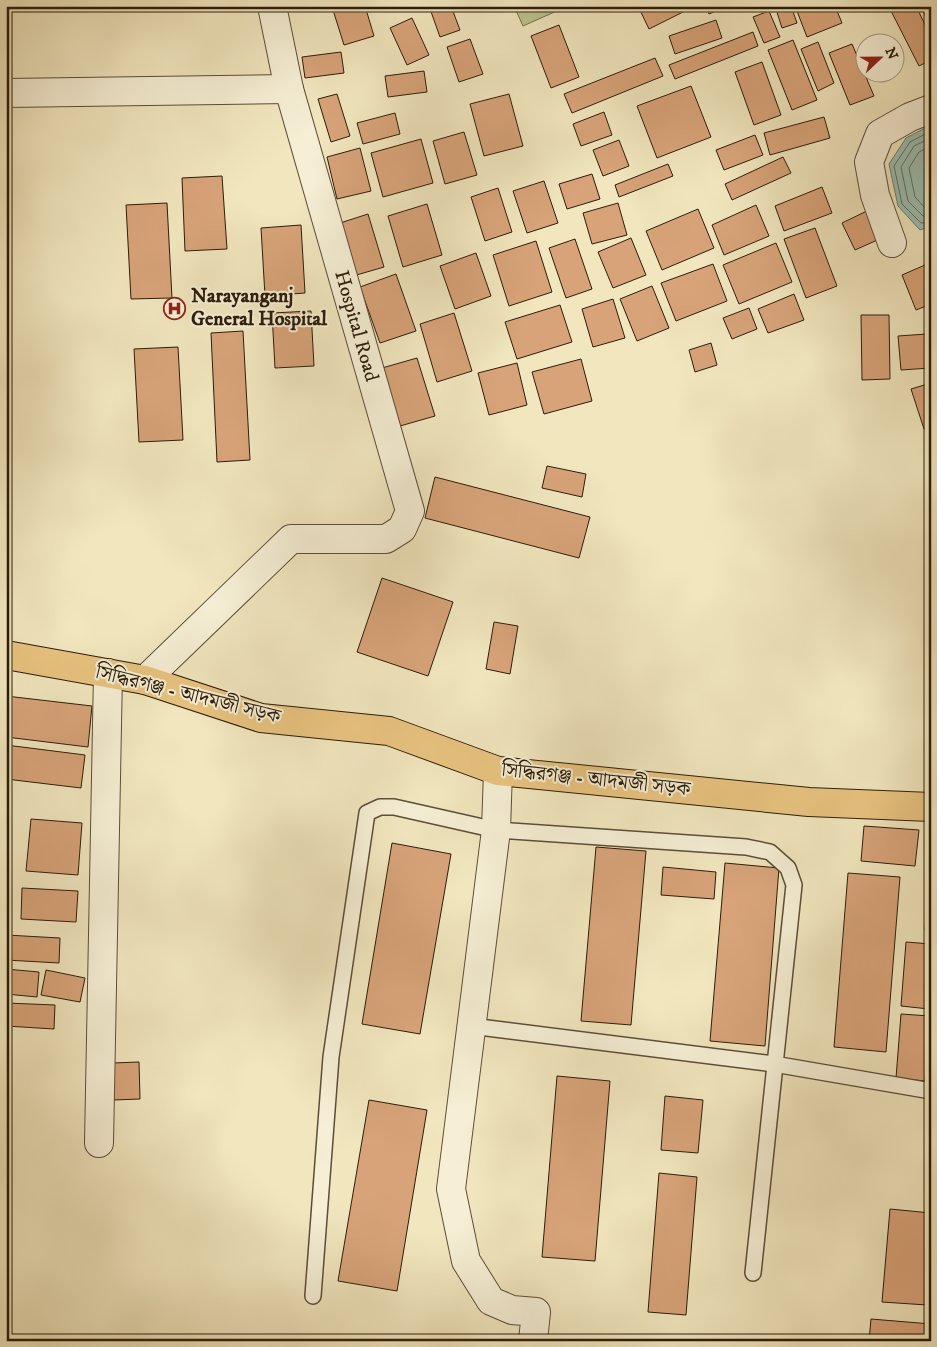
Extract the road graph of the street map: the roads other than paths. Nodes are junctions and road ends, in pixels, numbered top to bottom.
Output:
1 (272, 6) edge
2 (289, 89) junction
3 (6, 93) edge
4 (931, 109) edge
5 (892, 243) dead end
6 (6, 655) edge
7 (108, 673) junction
8 (145, 680) junction
9 (498, 771) junction
10 (931, 807) edge
11 (496, 830) junction
12 (471, 1026) junction
13 (774, 1064) junction
14 (931, 1091) edge
15 (99, 1143) dead end
16 (753, 1273) dead end
17 (313, 1296) dead end
18 (533, 1341) edge

1 - 2 street, Hospital Road
2 - 3 street
2 - 8 street, Hospital Road
4 - 5 street
6 - 7 main road, সিদ্ধিরগঞ্জ - আদমজী সড়ক
7 - 8 main road, সিদ্ধিরগঞ্জ - আদমজী সড়ক
7 - 15 street
8 - 9 main road, সিদ্ধিরগঞ্জ - আদমজী সড়ক
9 - 10 main road, সিদ্ধিরগঞ্জ - আদমজী সড়ক
9 - 11 street
11 - 12 street
11 - 13 lane
11 - 17 lane
12 - 13 lane
12 - 18 street
13 - 14 lane
13 - 16 lane

